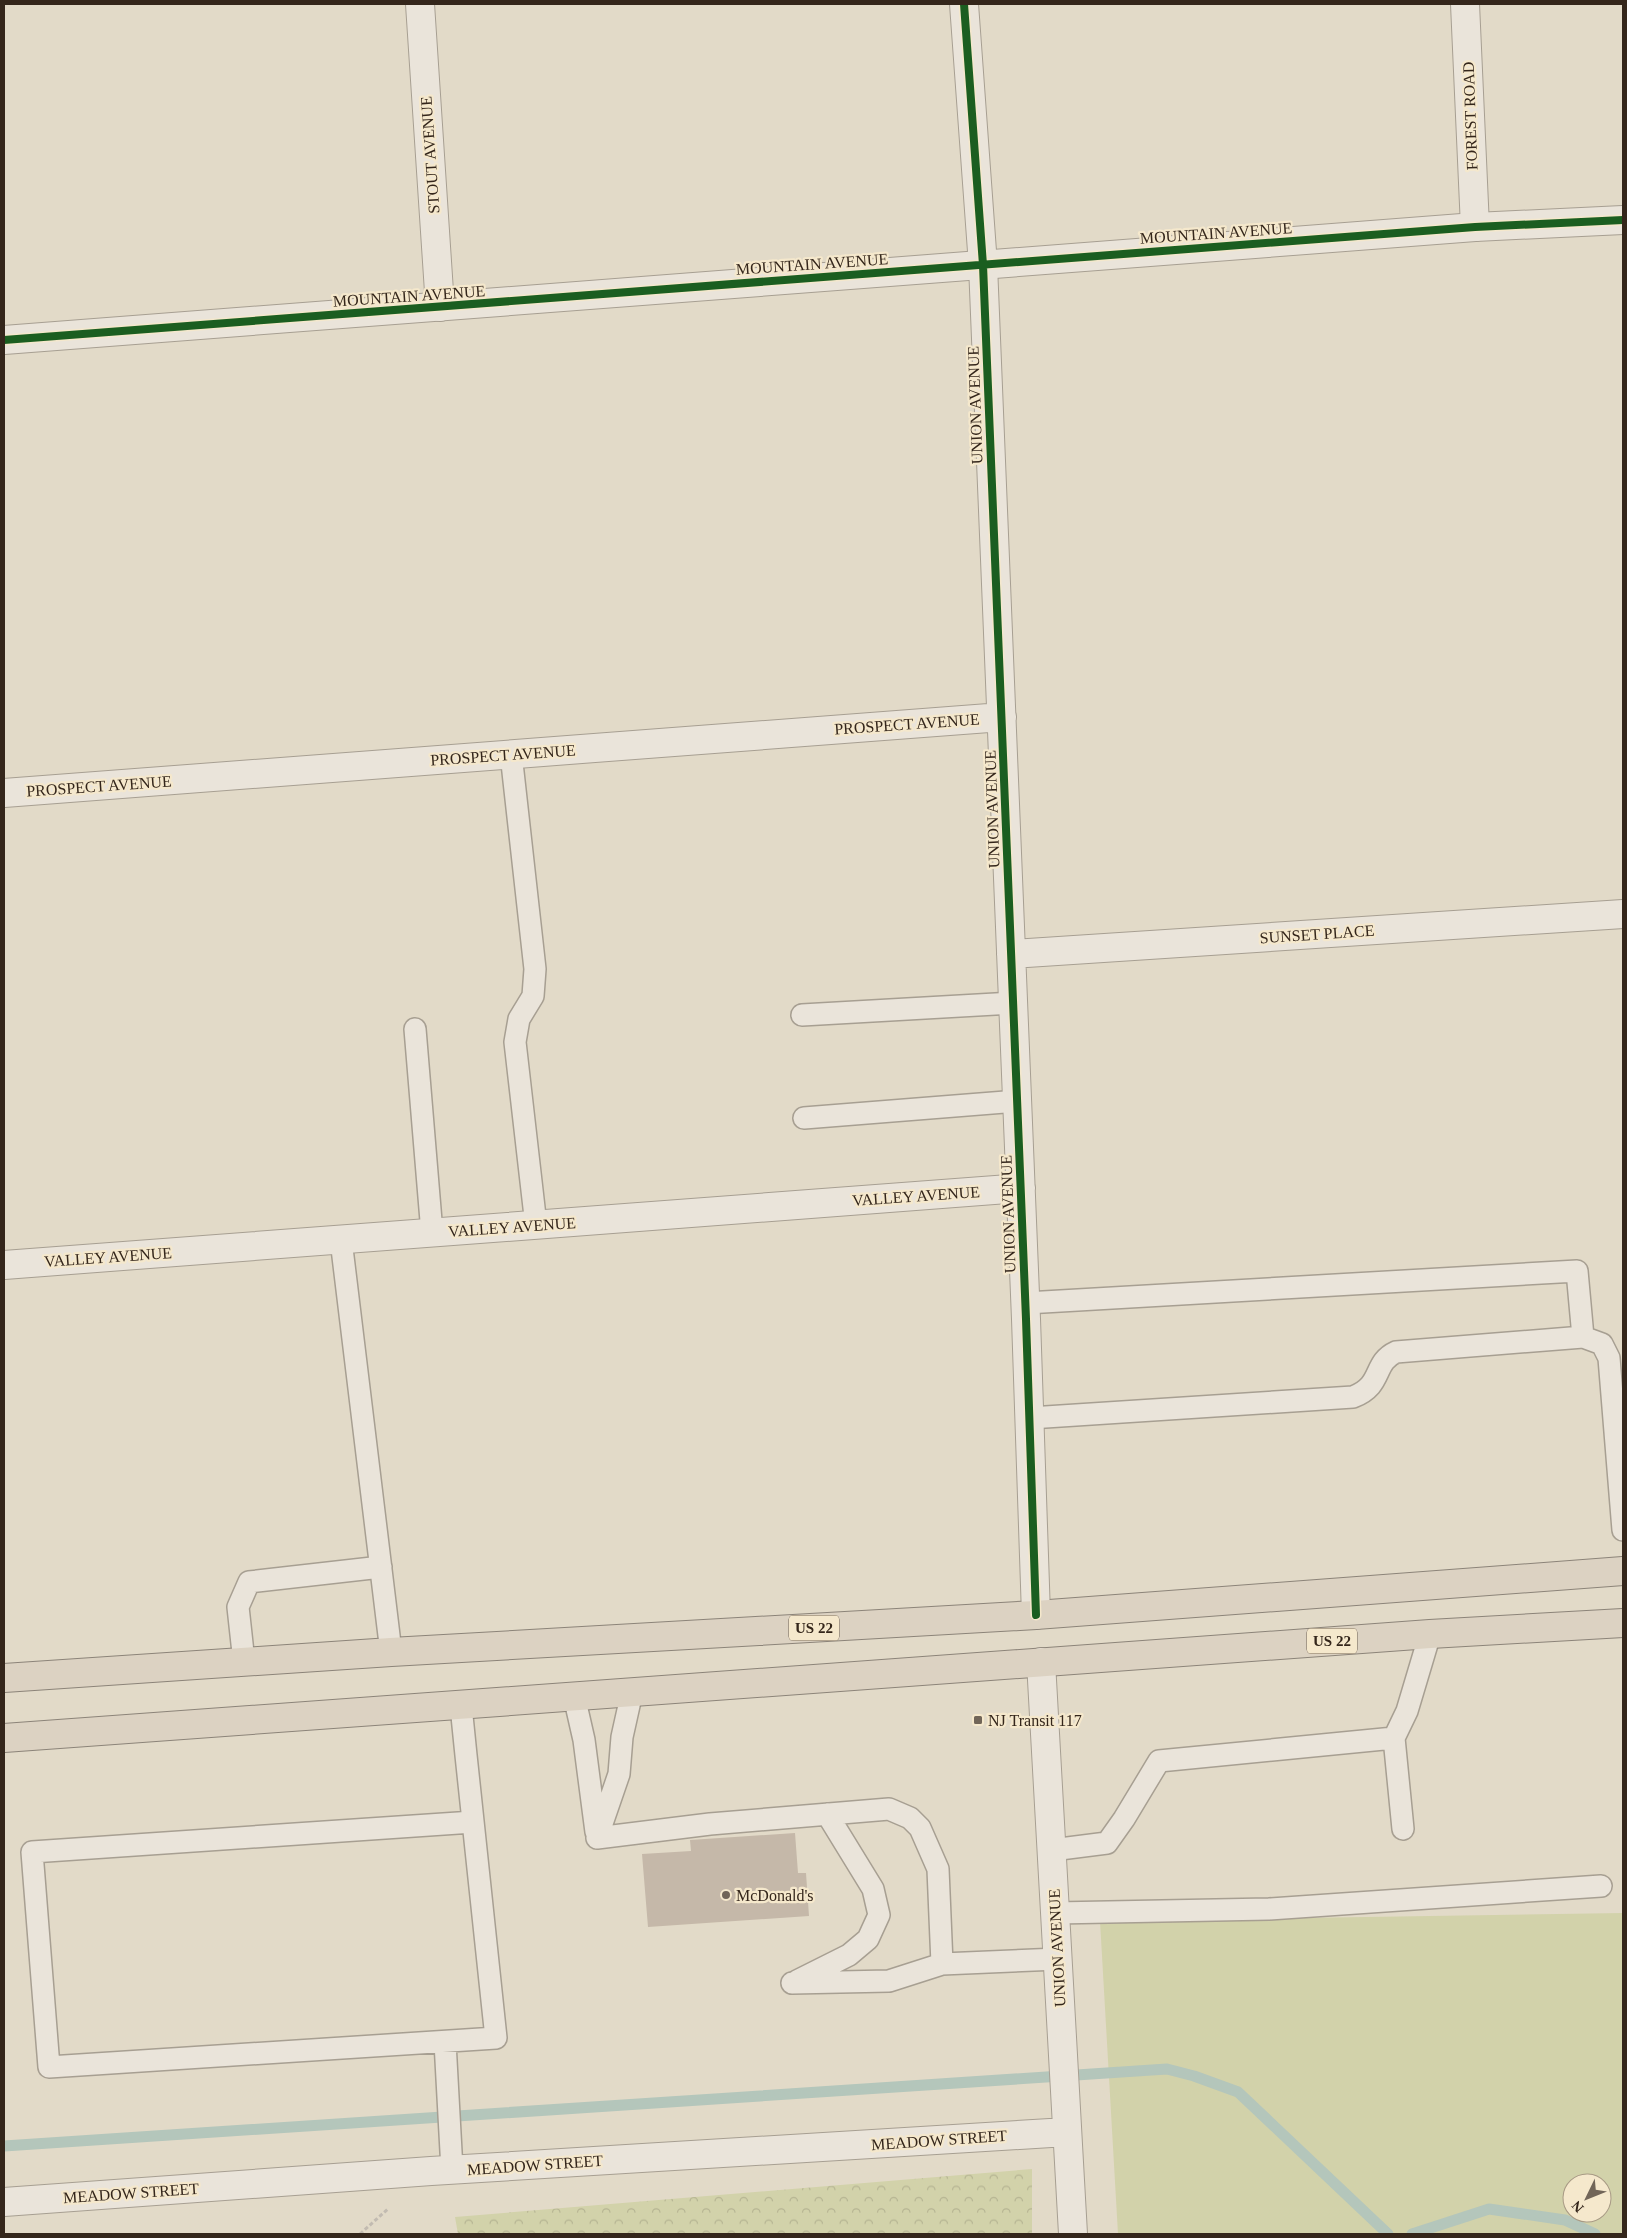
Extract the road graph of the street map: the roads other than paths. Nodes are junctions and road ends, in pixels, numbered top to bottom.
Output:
1 (420, 4) edge
2 (964, 4) edge
3 (1465, 4) edge
4 (1623, 220) edge
5 (1474, 227) junction
6 (983, 264) junction
7 (440, 307) junction
8 (4, 340) edge
9 (1002, 717) junction
10 (511, 754) junction
11 (4, 793) edge
12 (1623, 914) edge
13 (1012, 954) junction
14 (1013, 1003) junction
15 (802, 1015) dead end
16 (415, 1029) dead end
17 (1018, 1102) junction
18 (804, 1118) dead end
19 (1021, 1188) junction
20 (536, 1225) junction
21 (432, 1233) junction
22 (341, 1240) junction
23 (4, 1265) edge
24 (1026, 1303) junction
25 (1583, 1337) junction
26 (1030, 1418) junction
27 (1623, 1530) edge
28 (381, 1567) junction
29 (1623, 1571) edge
30 (1036, 1615) junction
31 (1623, 1623) edge
32 (1430, 1634) junction
33 (391, 1652) junction
34 (244, 1662) junction
35 (1041, 1662) junction
36 (4, 1678) edge
37 (632, 1692) junction
38 (574, 1696) junction
39 (461, 1706) junction
40 (4, 1738) edge
41 (1394, 1738) junction
42 (827, 1814) junction
43 (473, 1822) junction
44 (1402, 1829) dead end
45 (597, 1838) junction
46 (1052, 1850) junction
47 (1601, 1886) dead end
48 (1055, 1913) junction
49 (1058, 1959) junction
50 (942, 1964) junction
51 (445, 2042) junction
52 (1067, 2132) junction
53 (452, 2170) junction
54 (4, 2202) edge
55 (1073, 2234) edge

1 - 7 street, STOUT AVENUE
2 - 6 street, UNION AVENUE
3 - 5 street, FOREST ROAD
4 - 5 street, MOUNTAIN AVENUE
5 - 6 street, MOUNTAIN AVENUE
6 - 7 street, MOUNTAIN AVENUE
6 - 9 street, UNION AVENUE
7 - 8 street, MOUNTAIN AVENUE
9 - 10 street, PROSPECT AVENUE
9 - 13 street, UNION AVENUE
10 - 11 street, PROSPECT AVENUE
10 - 20 lane
12 - 13 street, SUNSET PLACE
13 - 14 street, UNION AVENUE
14 - 15 lane
14 - 17 street, UNION AVENUE
16 - 21 lane
17 - 18 lane
17 - 19 street, UNION AVENUE
19 - 20 street, VALLEY AVENUE
19 - 24 street, UNION AVENUE
20 - 21 street, VALLEY AVENUE
21 - 22 street, VALLEY AVENUE
22 - 23 street, VALLEY AVENUE
22 - 28 lane
24 - 25 lane
24 - 26 street, UNION AVENUE
25 - 26 lane
25 - 27 lane
26 - 30 street, UNION AVENUE
28 - 33 lane
28 - 34 lane
29 - 30 highway, US 22
30 - 33 highway, US 22
31 - 32 highway, US 22
32 - 35 highway, US 22
32 - 41 lane
33 - 34 highway, US 22
34 - 36 highway, US 22
35 - 37 highway, US 22
35 - 46 street, UNION AVENUE
37 - 38 highway, US 22
37 - 45 lane
38 - 39 highway, US 22
38 - 45 lane
39 - 40 highway, US 22
39 - 43 lane
41 - 44 lane
41 - 46 lane
42 - 45 lane
42 - 50 lane
42 - 50 lane
43 - 51 lane
43 - 51 lane
46 - 48 street, UNION AVENUE
47 - 48 lane
48 - 49 street, UNION AVENUE
49 - 50 lane
49 - 52 street, UNION AVENUE
51 - 53 lane
52 - 53 street, MEADOW STREET
52 - 55 street, UNION AVENUE
53 - 54 street, MEADOW STREET

